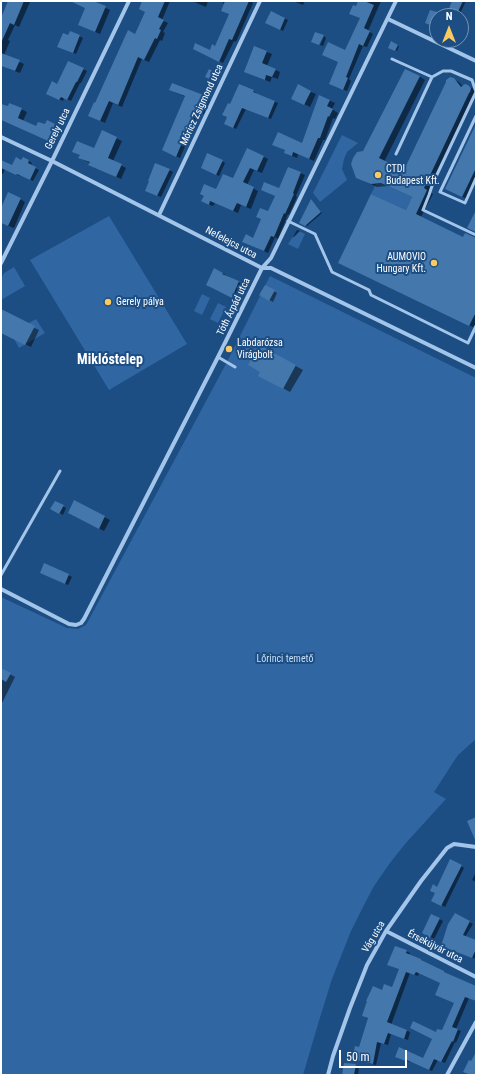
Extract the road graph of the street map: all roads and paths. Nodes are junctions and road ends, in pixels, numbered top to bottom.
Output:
1 (129, 1) edge
2 (260, 1) edge
3 (396, 1) edge
4 (388, 19) junction
5 (392, 59) dead end
6 (476, 61) edge
7 (432, 77) junction
8 (476, 116) edge
9 (1, 137) edge
10 (396, 154) dead end
11 (52, 161) junction
12 (476, 178) edge
13 (159, 215) junction
14 (288, 221) junction
15 (476, 235) edge
16 (1, 263) edge
17 (262, 268) junction
18 (476, 326) edge
19 (218, 357) junction
20 (236, 367) dead end
21 (476, 368) edge
22 (60, 471) dead end
23 (1, 575) edge
24 (1, 589) edge
25 (476, 847) edge
26 (386, 931) junction
27 (476, 977) edge
28 (476, 1022) edge
29 (328, 1075) edge
30 (447, 1075) edge

1 - 11 street, Gerely utca
2 - 13 street, Móricz Zsigmond utca
3 - 4 street, Tóth Árpád utca
4 - 6 street
4 - 14 street, Tóth Árpád utca
5 - 7 lane
7 - 10 lane
7 - 15 lane
8 - 12 lane
9 - 11 street, Nefelejcs utca
11 - 13 street, Nefelejcs utca
11 - 16 street, Gerely utca
13 - 17 street, Nefelejcs utca
14 - 17 street, Tóth Árpád utca
14 - 18 lane
17 - 19 street, Tóth Árpád utca
17 - 21 street, Nefelejcs utca
19 - 20 lane
19 - 24 street, Tóth Árpád utca
22 - 23 lane
25 - 26 street, Vág utca
26 - 27 street, Érsekújvár utca
26 - 29 street, Vág utca
28 - 30 street

